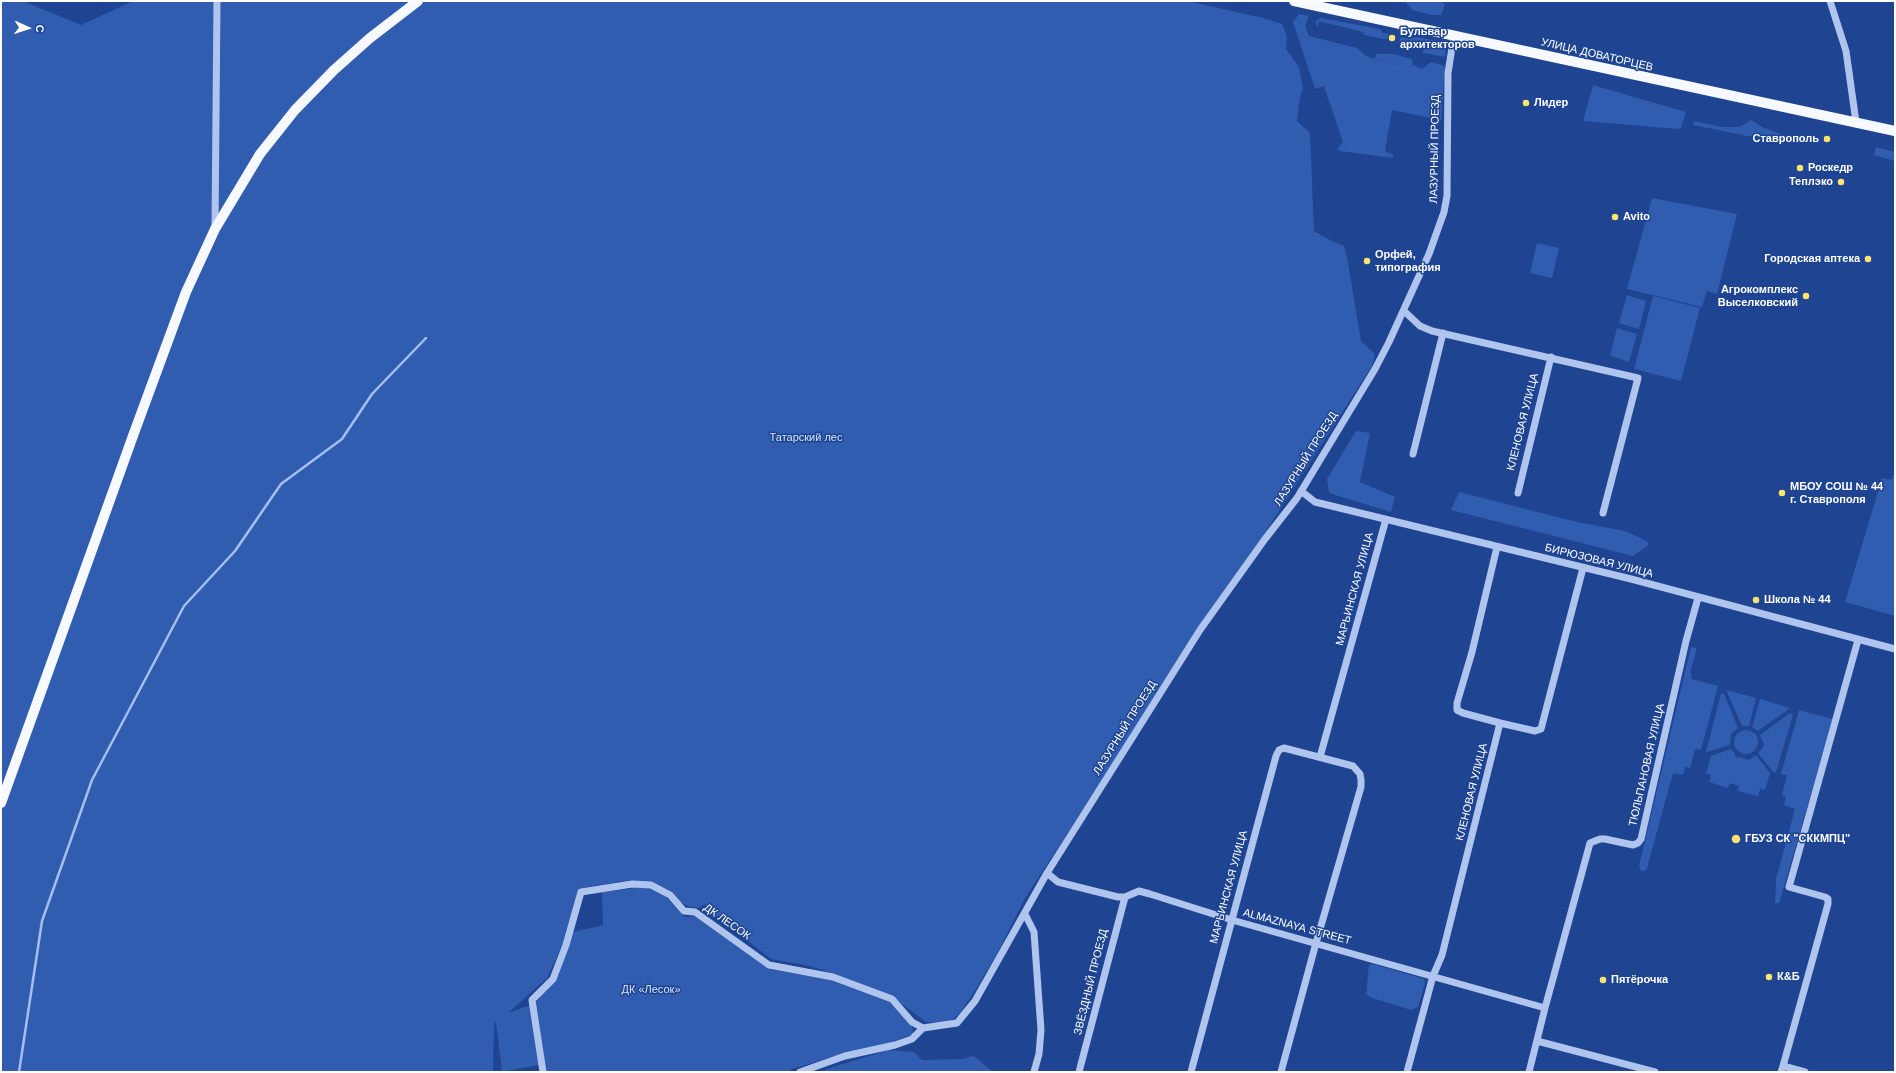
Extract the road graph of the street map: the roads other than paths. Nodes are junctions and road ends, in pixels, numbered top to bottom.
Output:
1 (217, 1) edge
2 (418, 1) edge
3 (1294, 1) edge
4 (1830, 1) edge
5 (1454, 35) junction
6 (1856, 122) junction
7 (1895, 131) edge
8 (215, 229) junction
9 (1404, 311) junction
10 (1443, 333) junction
11 (1551, 357) junction
12 (1412, 454) dead end
13 (1301, 490) junction
14 (1518, 493) dead end
15 (1603, 514) dead end
16 (1386, 519) junction
17 (1497, 547) junction
18 (1583, 568) junction
19 (1698, 598) junction
20 (1858, 640) junction
21 (1895, 649) edge
22 (1500, 723) junction
23 (1320, 757) junction
24 (1, 803) edge
25 (1047, 873) junction
26 (1125, 897) junction
27 (1025, 914) junction
28 (1232, 920) junction
29 (1316, 943) junction
30 (1433, 976) junction
31 (1545, 1008) junction
32 (923, 1028) junction
33 (1537, 1041) junction
34 (1782, 1069) edge
35 (543, 1072) edge
36 (800, 1072) edge
37 (1034, 1072) edge
38 (1079, 1072) edge
39 (1191, 1072) edge
40 (1281, 1072) edge
41 (1407, 1072) edge
42 (1529, 1072) edge
43 (1655, 1072) edge
44 (1805, 1072) edge

1 - 8 street
2 - 8 main road
3 - 5 main road, УЛИЦА ДОВАТОРЦЕВ
4 - 6 street
5 - 6 main road, УЛИЦА ДОВАТОРЦЕВ
5 - 9 street, ЛАЗУРНЫЙ ПРОЕЗД
6 - 7 main road, УЛИЦА ДОВАТОРЦЕВ
8 - 24 main road
9 - 10 street
9 - 13 street, ЛАЗУРНЫЙ ПРОЕЗД
10 - 11 street
10 - 12 street
11 - 14 street, КЛЕНОВАЯ УЛИЦА
11 - 15 street
13 - 16 street, БИРЮЗОВАЯ УЛИЦА
13 - 25 street, ЛАЗУРНЫЙ ПРОЕЗД
16 - 17 street, БИРЮЗОВАЯ УЛИЦА
16 - 23 street, МАРЬИНСКАЯ УЛИЦА
17 - 18 street, БИРЮЗОВАЯ УЛИЦА
17 - 22 street
18 - 19 street, БИРЮЗОВАЯ УЛИЦА
18 - 22 street
19 - 20 street, БИРЮЗОВАЯ УЛИЦА
19 - 31 street, ТЮЛЬПАНОВАЯ УЛИЦА
20 - 21 street, БИРЮЗОВАЯ УЛИЦА
20 - 34 street
22 - 30 street, КЛЕНОВАЯ УЛИЦА
23 - 28 street, МАРЬИНСКАЯ УЛИЦА
23 - 29 street, МАРЬИНСКАЯ УЛИЦА
25 - 26 street, ALMAZNAYA STREET
25 - 27 street, ЛАЗУРНЫЙ ПРОЕЗД
26 - 28 street, ALMAZNAYA STREET
26 - 38 street, ЗВЁЗДНЫЙ ПРОЕЗД
27 - 32 street
27 - 37 street
28 - 29 street, ALMAZNAYA STREET
28 - 39 street, МАРЬИНСКАЯ УЛИЦА
29 - 30 street, ALMAZNAYA STREET
29 - 40 street, МАРЬИНСКАЯ УЛИЦА
30 - 31 street, ALMAZNAYA STREET
30 - 41 street, КЛЕНОВАЯ УЛИЦА
31 - 33 street, ТЮЛЬПАНОВАЯ УЛИЦА
32 - 35 street, ДК ЛЕСОК
32 - 36 street
33 - 42 street, ТЮЛЬПАНОВАЯ УЛИЦА
33 - 43 street
34 - 44 street

